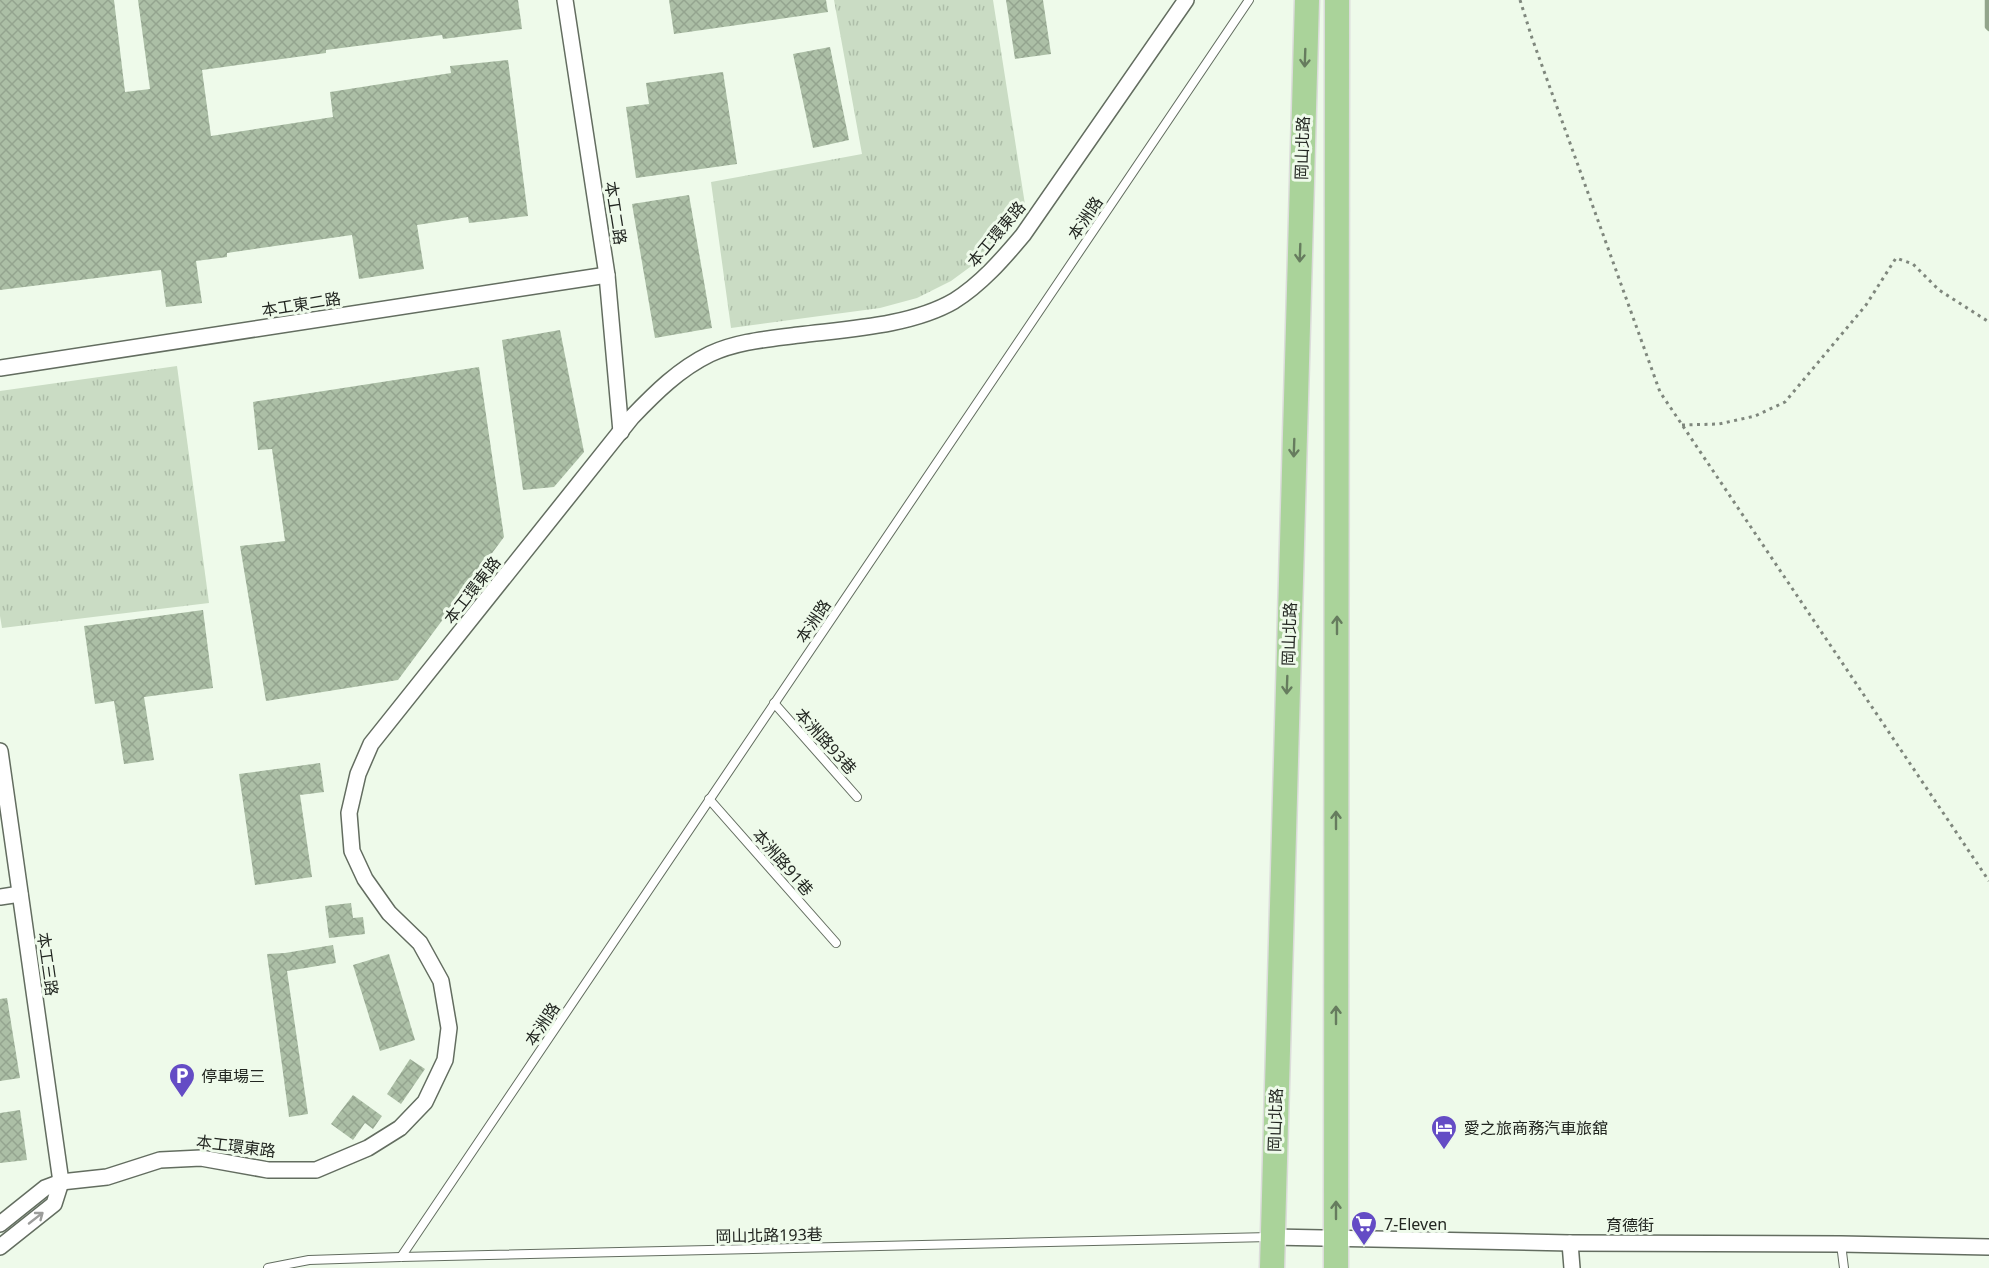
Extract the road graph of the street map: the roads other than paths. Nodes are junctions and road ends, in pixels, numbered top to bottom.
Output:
1 (565, 0) edge
2 (1186, 0) edge
3 (1249, 0) edge
4 (1307, 0) edge
5 (1337, 0) edge
6 (607, 275) junction
7 (0, 368) edge
8 (621, 432) junction
9 (774, 703) junction
10 (0, 751) edge
11 (857, 797) dead end
12 (709, 800) junction
13 (20, 894) junction
14 (0, 897) edge
15 (836, 943) dead end
16 (61, 1182) junction
17 (0, 1224) edge
18 (1272, 1237) junction
19 (1336, 1238) junction
20 (1570, 1243) junction
21 (1841, 1244) junction
22 (0, 1246) edge
23 (1989, 1247) edge
24 (401, 1257) junction
25 (267, 1268) edge
26 (1272, 1268) edge
27 (1336, 1268) edge
28 (1572, 1268) edge
29 (1844, 1268) edge

1 - 6 street, 本工二路
2 - 8 street, 本工環東路
3 - 9 lane, 本洲路
4 -> 18 main road, 岡山北路
19 -> 5 main road, 岡山北路
6 - 7 street, 本工東二路
6 - 8 street, 本工二路
8 - 16 street, 本工環東路
9 - 11 lane, 本洲路93巷
9 - 12 lane, 本洲路
10 - 13 street, 本工三路
12 - 15 lane, 本洲路91巷
12 - 24 lane, 本洲路
13 - 14 street
13 - 16 street, 本工三路
16 - 17 street, 本工環東路
22 -> 16 street
18 - 19 street, 育德街
18 - 24 lane, 岡山北路193巷
18 - 26 main road, 岡山北路
19 - 20 street, 育德街
19 - 27 main road, 岡山北路
20 - 21 street, 育德街
20 - 28 street
21 - 23 street, 育德街
21 - 29 lane
24 - 25 lane, 岡山北路193巷

